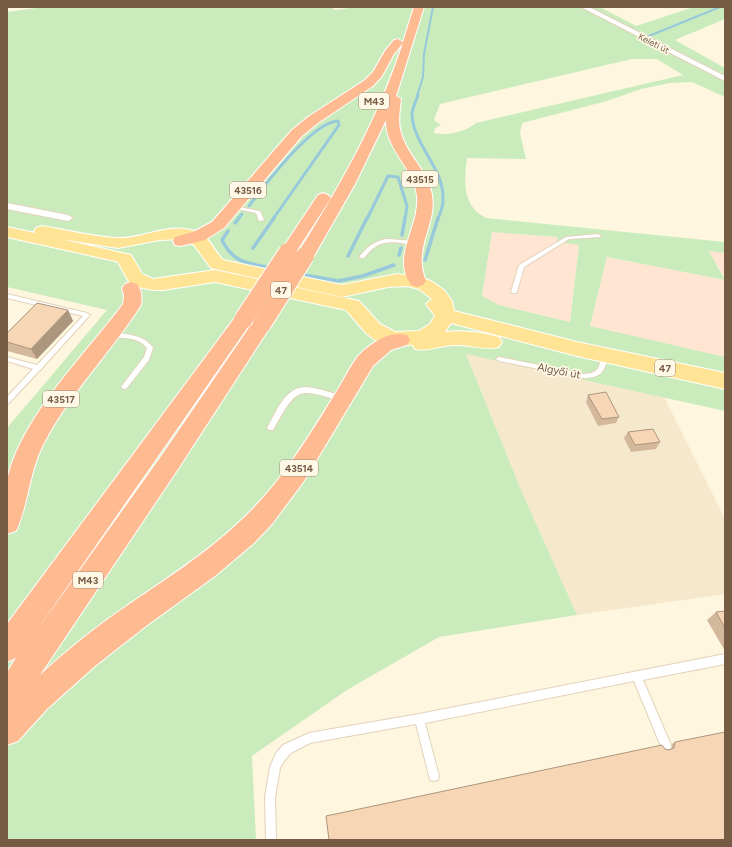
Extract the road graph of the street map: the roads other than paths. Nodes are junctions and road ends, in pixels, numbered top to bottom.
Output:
1 (419, 7) edge
2 (584, 7) edge
3 (400, 35) joint
4 (725, 79) edge
5 (396, 80) junction
6 (378, 90) dead end
7 (345, 158) dead end
8 (7, 206) edge
9 (234, 207) junction
10 (68, 218) dead end
11 (261, 220) dead end
12 (7, 223) edge
13 (7, 232) edge
14 (38, 235) junction
15 (598, 236) dead end
16 (188, 239) junction
17 (416, 243) junction
18 (139, 244) junction
19 (297, 254) junction
20 (362, 257) dead end
21 (123, 263) junction
22 (416, 281) junction
23 (130, 288) junction
24 (514, 292) dead end
25 (7, 296) edge
26 (442, 317) junction
27 (252, 322) junction
28 (110, 334) junction
29 (392, 342) junction
30 (577, 349) junction
31 (605, 355) junction
32 (7, 359) edge
33 (499, 359) dead end
34 (40, 368) junction
35 (725, 381) edge
36 (124, 387) dead end
37 (343, 399) junction
38 (7, 401) edge
39 (270, 428) dead end
40 (7, 523) edge
41 (7, 648) edge
42 (725, 659) edge
43 (637, 677) junction
44 (7, 697) edge
45 (419, 720) junction
46 (7, 730) edge
47 (666, 745) dead end
48 (434, 776) dead end
49 (271, 840) edge

1 - 5 highway, M43
2 - 4 street, Keleti út
3 - 6 highway, M43
3 - 9 highway, 43516
5 - 17 highway, 43515
5 - 19 highway, M43
7 - 19 highway, M43
8 - 10 street
9 - 11 lane
9 - 16 highway, 43516
12 - 14 main road
13 - 14 main road
14 - 18 main road
14 - 21 main road
15 - 24 lane
16 - 18 main road
16 - 22 main road, 47
16 - 26 main road, 47
17 - 20 lane
17 - 22 highway, 43515
18 - 21 main road
19 - 27 highway, M43, bridge
21 - 23 main road
21 - 29 main road, 47
22 - 26 main road, 47
23 - 28 highway, 43517
23 - 29 main road, 47
25 - 34 lane
26 - 29 main road, 47
26 - 30 main road, 47
27 - 41 highway, M43
27 - 44 highway, M43
28 - 36 lane
28 - 40 highway, 43517
29 - 30 main road, 47
29 - 37 highway, 43514
30 - 31 main road, 47
31 - 33 lane, Algyői út
31 - 35 main road, 47
32 - 34 lane
34 - 38 lane
37 - 39 lane
37 - 46 highway, 43514
42 - 43 lane
43 - 45 lane
43 - 47 lane
45 - 48 lane
45 - 49 lane

